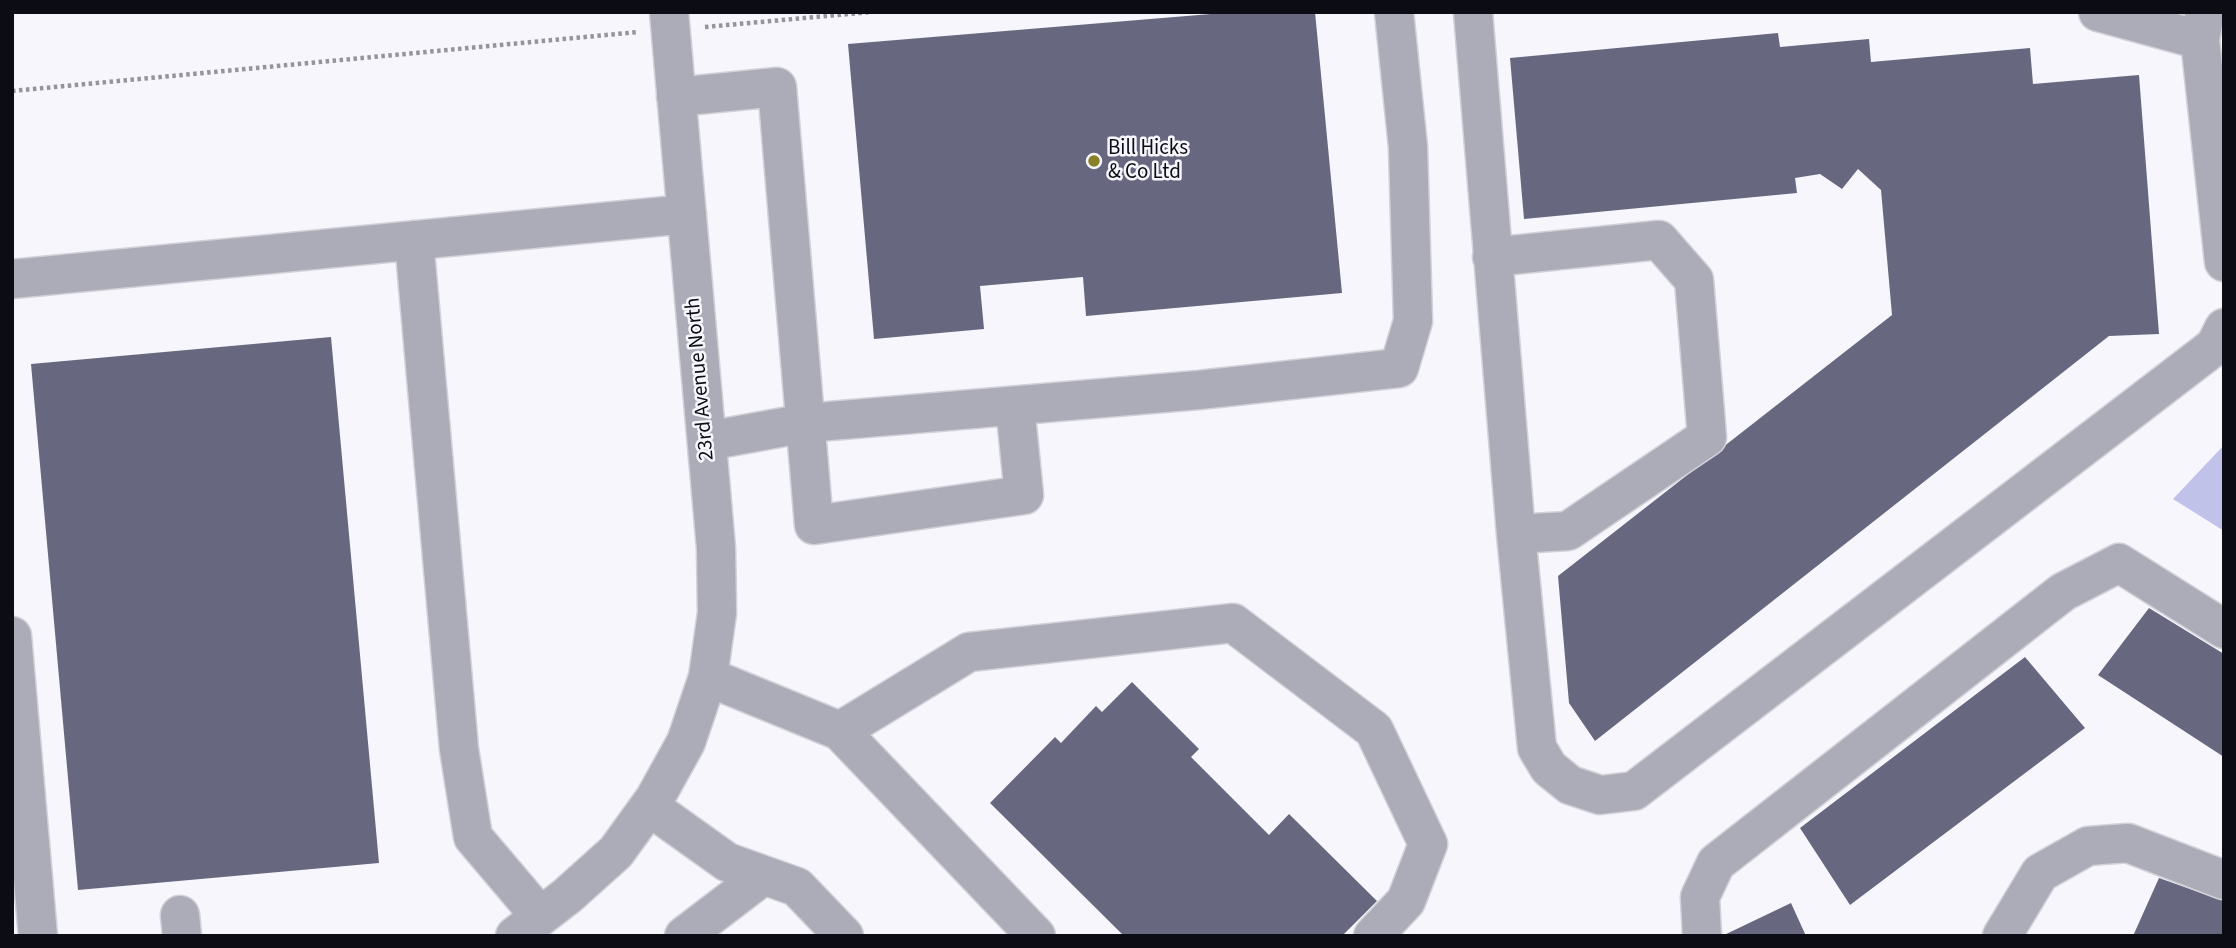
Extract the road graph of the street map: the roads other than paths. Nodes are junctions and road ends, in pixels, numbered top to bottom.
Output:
1 (1394, 12) edge
2 (1474, 12) edge
3 (2098, 12) edge
4 (669, 24) edge
5 (2203, 26) edge
6 (677, 97) junction
7 (687, 214) junction
8 (414, 240) junction
9 (1492, 257) junction
10 (2224, 262) edge
11 (12, 279) edge
12 (2224, 328) edge
13 (1015, 407) junction
14 (806, 423) junction
15 (706, 441) junction
16 (1516, 534) junction
17 (2224, 629) edge
18 (12, 636) edge
19 (708, 677) junction
20 (840, 730) junction
21 (650, 807) junction
22 (764, 875) junction
23 (2224, 880) edge
24 (528, 926) edge
25 (38, 936) edge
26 (684, 936) edge
27 (844, 936) edge
28 (1036, 936) edge
29 (1373, 936) edge
30 (1702, 936) edge
31 (2001, 936) edge

1 - 13 street
2 - 9 street
3 - 5 street
4 - 6 street, 23rd Avenue North
5 - 10 street
6 - 7 street, 23rd Avenue North
6 - 14 street
7 - 8 street
7 - 15 street, 23rd Avenue North
8 - 11 street
8 - 24 street
9 - 16 street
9 - 16 street
12 - 16 street
13 - 14 street
13 - 14 street
14 - 15 street
15 - 19 street, 23rd Avenue North
17 - 30 street
18 - 25 street
19 - 20 street
19 - 21 street, 23rd Avenue North
20 - 28 street
20 - 29 street
21 - 22 street
21 - 24 street, 23rd Avenue North
22 - 26 street
22 - 27 street
23 - 31 street

